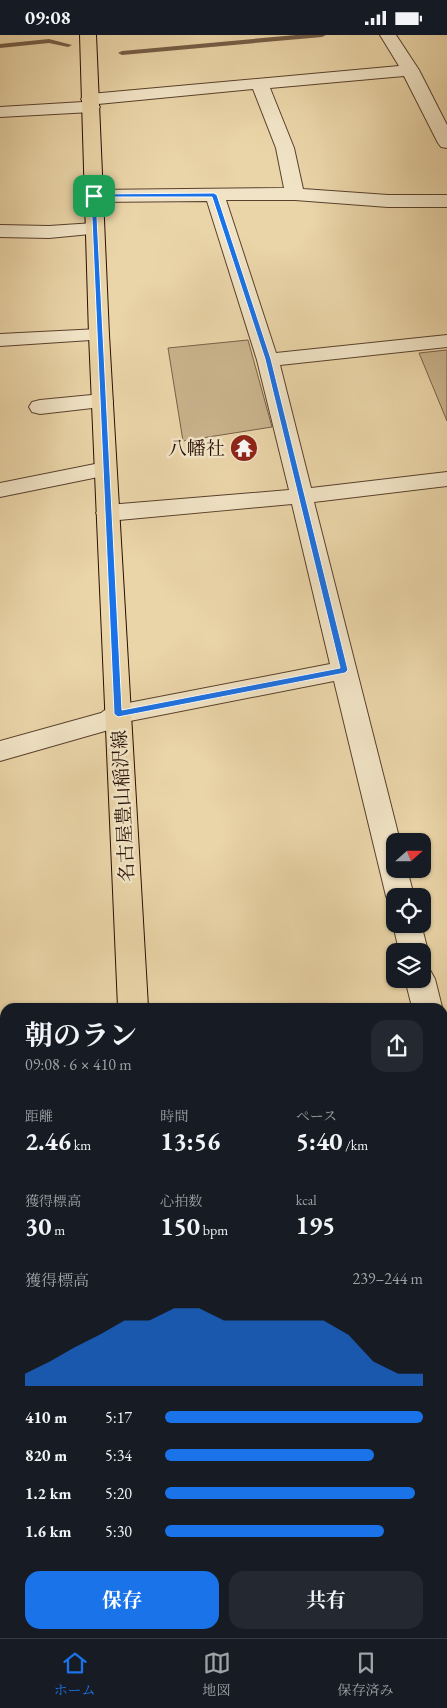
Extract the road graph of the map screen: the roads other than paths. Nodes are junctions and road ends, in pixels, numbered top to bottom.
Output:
1 (88, 35) edge
2 (388, 35) edge
3 (410, 71) junction
4 (260, 84) junction
5 (90, 103) junction
6 (0, 113) edge
7 (447, 143) edge
8 (295, 194) junction
9 (214, 195) junction
10 (94, 196) junction
11 (447, 201) edge
12 (94, 229) junction
13 (0, 231) edge
14 (99, 335) junction
15 (0, 340) edge
16 (447, 341) edge
17 (268, 359) junction
18 (102, 401) junction
19 (40, 407) dead end
20 (105, 469) junction
21 (447, 479) edge
22 (0, 490) edge
23 (302, 496) junction
24 (108, 513) junction
25 (345, 670) junction
26 (118, 714) junction
27 (0, 751) edge
28 (398, 888) edge
29 (422, 988) edge
30 (133, 1003) edge
31 (426, 1003) edge

1 - 5 main road, 名古屋豊山稲沢線
2 - 3 street
3 - 4 street
3 - 7 street
4 - 5 street
4 - 8 street
5 - 6 street
5 - 10 main road, 名古屋豊山稲沢線
8 - 9 street
8 - 11 street
9 - 10 street
9 - 17 street
10 - 12 main road, 名古屋豊山稲沢線
12 - 13 street
12 - 14 main road, 名古屋豊山稲沢線
14 - 15 street
14 - 18 main road, 名古屋豊山稲沢線
16 - 17 street
17 - 23 street
18 - 19 street
18 - 20 main road, 名古屋豊山稲沢線
20 - 22 street
20 - 24 main road, 名古屋豊山稲沢線
21 - 23 street
23 - 24 street
23 - 25 street
24 - 26 main road, 名古屋豊山稲沢線
25 - 26 street
25 - 28 street
26 - 27 street
26 - 30 main road, 名古屋豊山稲沢線
29 - 31 street

